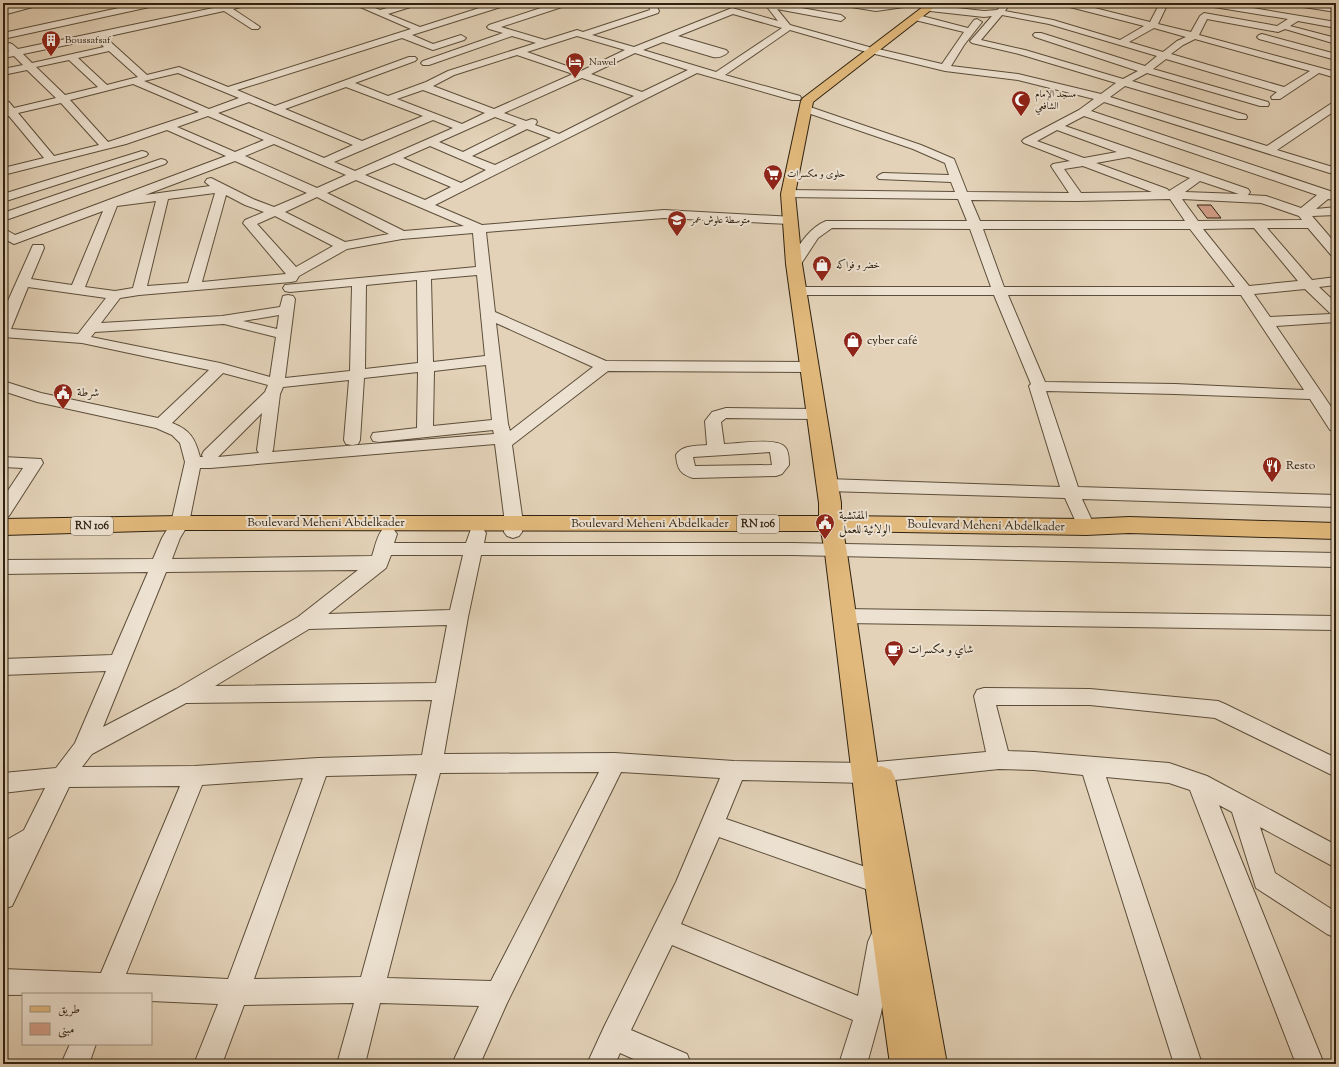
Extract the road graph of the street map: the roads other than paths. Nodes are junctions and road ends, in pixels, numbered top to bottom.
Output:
1 (37, 3) edge
2 (154, 3) edge
3 (218, 3) edge
4 (246, 3) edge
5 (355, 3) edge
6 (504, 3) edge
7 (565, 3) edge
8 (845, 3) edge
9 (911, 3) edge
10 (992, 3) edge
11 (1007, 3) edge
12 (1065, 3) edge
13 (1164, 3) edge
14 (1210, 3) edge
15 (1297, 3) edge
16 (407, 4) edge
17 (769, 4) edge
18 (859, 4) edge
19 (532, 5) dead end
20 (931, 5) edge
21 (653, 7) dead end
22 (226, 8) junction
23 (544, 9) junction
24 (1336, 9) edge
25 (1113, 11) junction
26 (3, 12) edge
27 (1000, 12) junction
28 (381, 13) junction
29 (984, 14) junction
30 (1204, 16) junction
31 (460, 17) junction
32 (841, 18) junction
33 (918, 18) junction
34 (1297, 18) junction
35 (1050, 22) junction
36 (436, 24) junction
37 (485, 25) junction
38 (1153, 25) junction
39 (255, 26) dead end
40 (1335, 26) edge
41 (788, 28) junction
42 (1289, 28) junction
43 (1278, 29) junction
44 (420, 30) junction
45 (1080, 30) junction
46 (970, 31) junction
47 (512, 33) junction
48 (1038, 34) junction
49 (403, 35) junction
50 (582, 35) junction
51 (815, 35) junction
52 (98, 36) junction
53 (1194, 36) junction
54 (475, 37) dead end
55 (1262, 37) junction
56 (3, 38) edge
57 (964, 39) junction
58 (1336, 40) edge
59 (975, 41) junction
60 (487, 42) junction
61 (545, 43) junction
62 (1121, 43) junction
63 (1180, 43) junction
64 (374, 44) junction
65 (434, 47) junction
66 (1195, 47) dead end
67 (111, 48) junction
68 (387, 49) dead end
69 (1240, 49) junction
70 (634, 50) junction
71 (870, 50) junction
72 (15, 52) junction
73 (517, 52) junction
74 (1022, 52) junction
75 (399, 54) dead end
76 (3, 55) edge
77 (451, 55) junction
78 (337, 56) junction
79 (1164, 56) junction
80 (71, 57) junction
81 (1336, 57) edge
82 (412, 59) junction
83 (351, 61) dead end
84 (426, 63) junction
85 (28, 66) junction
86 (365, 66) dead end
87 (945, 68) junction
88 (697, 69) junction
89 (379, 70) junction
90 (1146, 70) junction
91 (1318, 70) junction
92 (3, 72) edge
93 (451, 73) junction
94 (582, 74) junction
95 (1292, 74) dead end
96 (1336, 75) edge
97 (716, 76) junction
98 (1306, 78) junction
99 (140, 80) junction
100 (1124, 82) junction
101 (345, 83) junction
102 (426, 85) junction
103 (106, 89) junction
104 (228, 90) junction
105 (1286, 91) junction
106 (644, 96) junction
107 (248, 98) junction
108 (1103, 98) junction
109 (63, 99) junction
110 (388, 99) junction
111 (3, 102) edge
112 (803, 103) junction
113 (1264, 104) junction
114 (1336, 105) edge
115 (276, 109) junction
116 (498, 112) junction
117 (1083, 112) junction
118 (8, 113) edge
119 (208, 113) junction
120 (433, 116) junction
121 (1242, 117) junction
122 (530, 123) junction
123 (169, 127) junction
124 (1058, 127) junction
125 (464, 128) junction
126 (1215, 134) junction
127 (565, 136) junction
128 (275, 140) junction
129 (1236, 140) junction
130 (122, 142) junction
131 (431, 143) junction
132 (362, 145) junction
133 (106, 146) junction
134 (1268, 150) junction
135 (1130, 153) junction
136 (142, 154) junction
137 (235, 156) junction
138 (463, 156) junction
139 (1210, 156) junction
140 (1336, 158) edge
141 (395, 159) junction
142 (52, 160) junction
143 (326, 161) junction
144 (161, 162) junction
145 (1084, 162) junction
146 (1323, 168) junction
147 (497, 170) junction
148 (3, 172) edge
149 (1336, 172) edge
150 (191, 174) junction
151 (1194, 174) junction
152 (356, 175) junction
153 (883, 177) dead end
154 (956, 179) junction
155 (461, 187) junction
156 (222, 188) junction
157 (73, 192) junction
158 (318, 193) junction
159 (788, 194) junction
160 (964, 195) junction
161 (1173, 195) junction
162 (163, 196) junction
163 (1331, 196) edge
164 (1077, 197) junction
165 (3, 198) edge
166 (1262, 199) junction
167 (248, 202) junction
168 (112, 203) junction
169 (425, 205) junction
170 (99, 208) junction
171 (1336, 211) edge
172 (276, 212) junction
173 (1303, 213) junction
174 (3, 217) edge
175 (790, 220) junction
176 (249, 223) junction
177 (1311, 224) junction
178 (975, 225) junction
179 (1194, 225) junction
180 (1258, 225) junction
181 (45, 228) junction
182 (479, 228) junction
183 (6, 235) edge
184 (402, 235) junction
185 (343, 246) junction
186 (38, 248) junction
187 (1336, 252) edge
188 (794, 264) junction
189 (483, 270) junction
190 (424, 276) junction
191 (292, 280) junction
192 (1336, 281) edge
193 (24, 282) junction
194 (359, 282) junction
195 (1308, 284) junction
196 (194, 286) junction
197 (77, 290) junction
198 (139, 291) junction
199 (798, 291) junction
200 (999, 291) junction
201 (1245, 292) junction
202 (115, 295) junction
203 (7, 305) edge
204 (287, 310) junction
205 (1336, 311) edge
206 (488, 314) junction
207 (1336, 318) edge
208 (222, 320) junction
209 (1266, 322) junction
210 (3, 332) edge
211 (86, 333) junction
212 (284, 335) junction
213 (493, 360) junction
214 (604, 366) junction
215 (810, 366) junction
216 (220, 368) junction
217 (426, 368) junction
218 (357, 375) junction
219 (3, 386) edge
220 (1039, 386) junction
221 (275, 388) junction
222 (1318, 398) junction
223 (1336, 401) edge
224 (816, 414) junction
225 (161, 424) junction
226 (1336, 426) edge
227 (425, 431) junction
228 (502, 435) junction
229 (352, 440) junction
230 (716, 449) junction
231 (265, 450) junction
232 (210, 455) junction
233 (3, 462) edge
234 (193, 462) junction
235 (827, 485) junction
236 (1071, 493) junction
237 (1336, 501) edge
238 (3, 512) edge
239 (3, 527) edge
240 (1086, 527) junction
241 (513, 528) junction
242 (176, 531) junction
243 (836, 531) junction
244 (1336, 531) edge
245 (3, 539) edge
246 (1336, 540) edge
247 (475, 541) junction
248 (383, 549) junction
249 (1336, 560) edge
250 (3, 567) edge
251 (159, 567) junction
252 (851, 616) junction
253 (458, 617) junction
254 (305, 622) junction
255 (1336, 623) edge
256 (118, 663) junction
257 (3, 667) edge
258 (444, 691) junction
259 (183, 695) junction
260 (84, 748) junction
261 (999, 760) junction
262 (615, 762) junction
263 (431, 764) junction
264 (318, 767) junction
265 (1092, 767) junction
266 (1336, 768) edge
267 (734, 770) junction
268 (873, 772) junction
269 (196, 776) junction
270 (62, 777) junction
271 (3, 783) edge
272 (1199, 783) junction
273 (1240, 805) junction
274 (713, 825) junction
275 (32, 837) junction
276 (3, 855) edge
277 (1336, 857) edge
278 (880, 883) junction
279 (3, 898) edge
280 (885, 917) junction
281 (1336, 926) edge
282 (666, 930) junction
283 (3, 982) edge
284 (107, 990) edge
285 (370, 990) junction
286 (236, 992) junction
287 (498, 994) junction
288 (868, 1013) junction
289 (613, 1036) junction
290 (83, 1045) edge
291 (74, 1064) edge
292 (208, 1064) edge
293 (351, 1064) edge
294 (466, 1064) edge
295 (601, 1064) edge
296 (677, 1064) edge
297 (853, 1064) edge
298 (907, 1064) edge
299 (930, 1064) edge
300 (1188, 1064) edge
301 (1310, 1064) edge

1 - 26 street
2 - 56 street
3 - 22 street
4 - 22 street
5 - 28 street
6 - 31 street
7 - 23 street
8 - 18 street
9 - 18 street
10 - 29 street
11 - 27 street
12 - 25 street
12 - 35 street
13 - 38 street
14 - 30 street
14 - 34 street
15 - 24 street
16 - 28 street
17 - 32 street
17 - 41 street
18 - 32 street
19 - 23 street
20 - 29 street
20 - 33 main road
20 - 71 main road
21 - 50 street
22 - 39 street
22 - 52 street
23 - 37 street
25 - 38 street
25 - 45 street
27 - 29 street
27 - 35 street
27 - 59 street
28 - 44 street
29 - 46 street
30 - 43 street
30 - 53 street
31 - 36 street
31 - 37 street
32 - 51 street
33 - 46 street
33 - 71 main road
34 - 40 street
34 - 43 street
35 - 45 street
35 - 48 street
36 - 44 street
36 - 65 street
37 - 47 street
38 - 53 street
38 - 62 street
40 - 42 street
41 - 51 street
41 - 70 street
41 - 97 street
42 - 43 street
42 - 58 street
43 - 55 street
44 - 49 street
45 - 62 street
46 - 57 street
47 - 60 street
47 - 61 street
48 - 74 street
48 - 90 street
49 - 64 street
49 - 65 street
50 - 61 street
50 - 70 street
51 - 71 street
52 - 67 street
52 - 72 street
53 - 63 street
53 - 69 street
54 - 60 street
55 - 69 street
55 - 81 street
56 - 72 street
57 - 59 street
57 - 87 street
59 - 74 street
60 - 77 street
61 - 73 street
62 - 79 street
63 - 66 street
63 - 79 street
64 - 68 street
64 - 78 street
65 - 77 street
67 - 80 street
67 - 99 street
69 - 91 street
70 - 88 street
70 - 94 street
71 - 87 street
71 - 112 main road
72 - 76 street
72 - 85 street
73 - 93 street
73 - 94 street
74 - 100 street
75 - 82 street
77 - 84 street
78 - 83 street
78 - 104 street
79 - 90 street
79 - 105 street
80 - 85 street
80 - 103 street
82 - 84 street
82 - 89 street
84 - 93 street
85 - 92 street
85 - 109 street
86 - 89 street
87 - 108 street
88 - 97 street
88 - 106 street
89 - 101 street
90 - 100 street
90 - 113 street
91 - 96 street
91 - 98 street
93 - 102 street
94 - 106 street
94 - 116 street
95 - 98 street
97 - 112 street
98 - 105 street
99 - 103 street
99 - 104 street
99 - 119 street
100 - 108 street
100 - 121 street
101 - 110 street
101 - 115 street
102 - 110 street
102 - 116 street
103 - 109 street
104 - 107 street
105 - 113 street
106 - 127 street
107 - 115 street
107 - 119 street
108 - 117 street
108 - 126 street
109 - 118 street
109 - 133 street
110 - 120 street
111 - 118 street
112 - 154 street
112 - 159 main road
113 - 121 street
114 - 134 street
115 - 132 street
116 - 122 street
116 - 125 street
117 - 124 street
117 - 139 street
118 - 142 street
119 - 123 street
119 - 128 street
120 - 125 street
120 - 132 street
121 - 126 street
122 - 127 street
122 - 138 street
123 - 130 street
123 - 137 street
124 - 135 street
124 - 145 street
125 - 131 street
126 - 129 street
127 - 147 street
128 - 137 street
128 - 143 street
129 - 134 street
129 - 139 street
130 - 133 street
130 - 136 street
131 - 138 street
131 - 141 street
132 - 143 street
133 - 142 street
134 - 146 street
135 - 145 street
135 - 151 street
136 - 144 street
136 - 165 street
137 - 150 street
137 - 158 street
138 - 147 street
139 - 151 street
139 - 163 street
140 - 146 street
141 - 152 street
141 - 155 street
142 - 148 street
143 - 152 street
144 - 150 street
144 - 157 street
145 - 161 street
145 - 164 street
146 - 149 street
147 - 155 street
150 - 156 street
150 - 168 street
151 - 161 street
151 - 166 street
152 - 158 street
152 - 169 street
153 - 154 street
154 - 160 street
155 - 169 street
156 - 162 street
156 - 167 street
156 - 196 street
157 - 170 street
157 - 174 street
158 - 172 street
158 - 184 street
159 - 160 street
159 - 175 main road
160 - 164 street
160 - 178 street
161 - 164 street
161 - 166 street
161 - 179 street
162 - 168 street
162 - 198 street
163 - 173 street
166 - 173 street
167 - 172 street
167 - 176 street
168 - 170 street
168 - 197 street
169 - 182 street
170 - 181 street
171 - 173 street
172 - 176 street
172 - 185 street
173 - 177 street
175 - 182 street
175 - 188 main road
176 - 191 street
177 - 180 street
177 - 187 street
178 - 179 street
178 - 188 street
178 - 200 street
179 - 180 street
179 - 201 street
180 - 195 street
181 - 183 street
181 - 186 street
182 - 184 street
182 - 189 street
183 - 186 street
184 - 185 street
185 - 191 street
186 - 193 street
188 - 199 main road
189 - 190 street
189 - 206 street
190 - 194 street
190 - 217 street
191 - 194 street
191 - 196 street
191 - 204 street
192 - 195 street
193 - 197 street
193 - 203 street
194 - 218 street
195 - 201 street
195 - 205 street
196 - 198 street
197 - 202 street
198 - 202 street
199 - 200 street
199 - 215 main road
200 - 201 street
200 - 220 street
201 - 209 street
202 - 211 street
203 - 210 street
204 - 208 street
204 - 212 street
206 - 213 street
206 - 214 street
207 - 209 street
208 - 211 street
208 - 212 street
209 - 222 street
210 - 211 street
211 - 216 street
212 - 221 street
213 - 217 street
213 - 228 street
214 - 215 street
214 - 228 street
215 - 224 main road
216 - 221 street
216 - 225 street
217 - 218 street
217 - 227 street
218 - 221 street
218 - 229 street
219 - 225 street
220 - 222 street
220 - 236 street
221 - 231 street
221 - 232 street
222 - 223 street
222 - 226 street
224 - 230 street
224 - 235 main road
225 - 234 street
227 - 228 street
227 - 229 street
228 - 234 street
228 - 241 street
229 - 231 street
230 - 230 street
231 - 232 street
232 - 234 street
233 - 238 street
234 - 242 street
235 - 236 street
235 - 243 main road
236 - 237 street
236 - 240 street
239 - 242 main road, RN 106
240 - 243 main road, Boulevard Meheni Abdelkader / RN 106
240 - 244 main road, Boulevard Meheni Abdelkader / RN 106
241 - 242 main road, Boulevard Meheni Abdelkader / RN 106
241 - 243 main road, Boulevard Meheni Abdelkader / RN 106
241 - 247 main road
242 - 245 main road, RN 106
242 - 248 main road
242 - 251 street
243 - 246 main road, Boulevard Meheni Abdelkader / RN 106
243 - 247 street
243 - 249 street
243 - 252 main road
247 - 248 main road
247 - 253 street
248 - 251 street
248 - 254 street
250 - 251 street
251 - 256 street
252 - 255 street
252 - 268 main road
253 - 254 street
253 - 258 street
254 - 259 street
256 - 257 street
256 - 260 street
258 - 259 street
258 - 263 street
259 - 260 street
260 - 270 street
261 - 265 street
261 - 266 street
261 - 268 street
262 - 263 street
262 - 267 street
262 - 287 street
263 - 264 street
263 - 285 street
264 - 269 street
264 - 286 street
265 - 272 street
265 - 300 street
267 - 268 street
267 - 274 street
268 - 278 main road
268 - 299 main road
269 - 270 street
269 - 284 street
270 - 271 street
270 - 275 street
272 - 273 street
272 - 301 street
273 - 277 street
273 - 281 street
274 - 278 street
274 - 282 street
275 - 276 street
275 - 279 street
278 - 280 main road
280 - 288 street
280 - 298 main road
282 - 288 street
282 - 289 street
283 - 284 street
284 - 286 street
285 - 286 street
285 - 287 street
285 - 293 street
286 - 292 street
287 - 294 street
288 - 297 street
289 - 295 street
289 - 296 street
290 - 291 street

